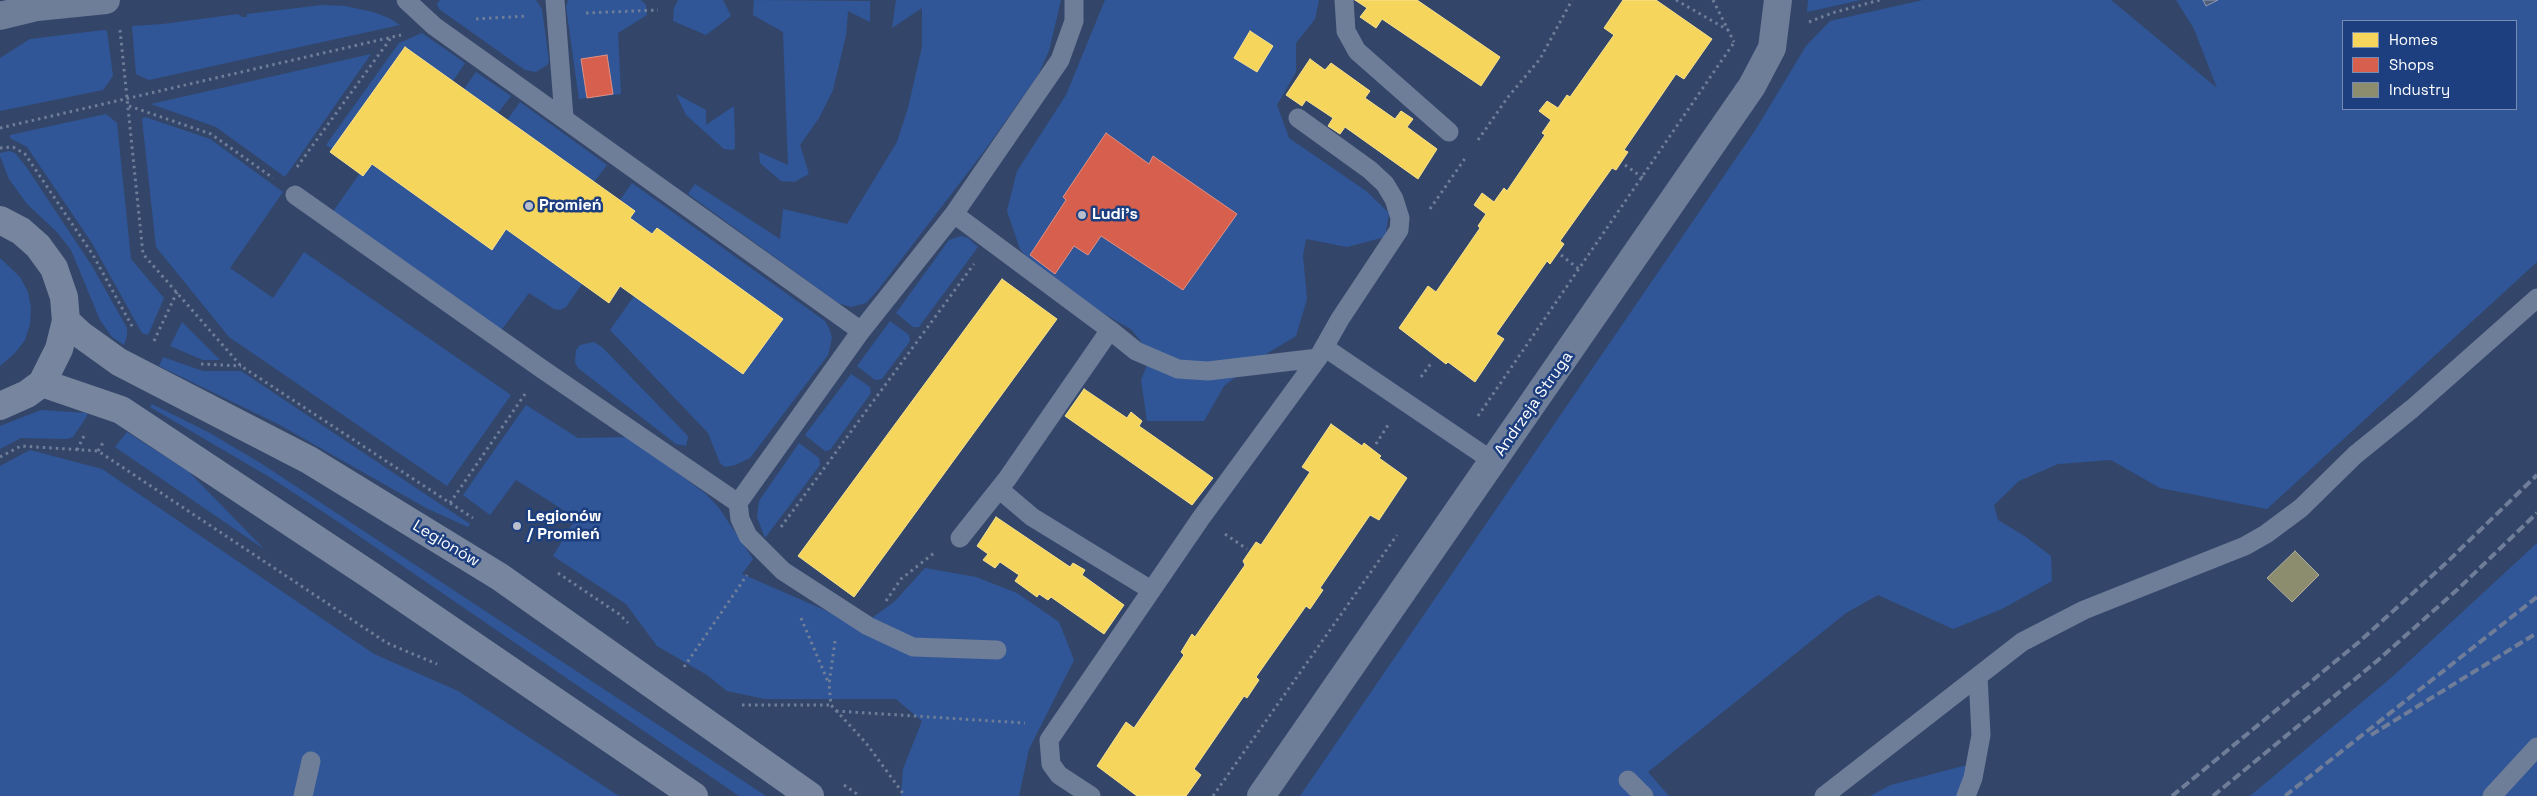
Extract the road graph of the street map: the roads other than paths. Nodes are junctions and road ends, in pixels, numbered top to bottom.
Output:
1 (106, 0) edge
2 (406, 0) edge
3 (555, 0) edge
4 (1074, 0) edge
5 (1344, 0) edge
6 (1778, 0) edge
7 (0, 16) edge
8 (564, 118) junction
9 (1298, 118) dead end
10 (1449, 132) dead end
11 (296, 195) dead end
12 (954, 214) junction
13 (0, 220) edge
14 (2537, 298) edge
15 (66, 321) junction
16 (1110, 330) junction
17 (861, 331) junction
18 (1321, 352) junction
19 (42, 383) junction
20 (0, 406) edge
21 (1494, 462) junction
22 (999, 489) junction
23 (738, 503) junction
24 (960, 538) road end
25 (1150, 590) junction
26 (997, 650) dead end
27 (1978, 676) junction
28 (2537, 747) edge
29 (311, 761) dead end
30 (1628, 780) dead end
31 (303, 796) edge
32 (694, 796) edge
33 (810, 796) edge
34 (1091, 796) edge
35 (1261, 796) edge
36 (1644, 796) edge
37 (1824, 796) edge
38 (1966, 796) edge
39 (2492, 796) edge

1 - 7 street
2 - 8 lane
3 - 8 lane
4 - 12 lane
5 - 10 lane
6 - 21 street, Andrzeja Struga
8 - 17 lane
9 - 18 lane
11 - 23 lane
12 - 16 lane
12 - 17 lane
13 - 15 main road
14 - 27 lane
15 - 19 main road
15 - 33 main road, Legionów
16 - 18 lane
16 - 22 lane
17 - 23 lane
18 - 21 lane
18 - 25 lane
19 - 20 main road
19 - 32 main road
21 - 35 street, Andrzeja Struga
22 - 24 lane
22 - 25 lane
23 - 26 lane
25 - 34 lane
27 - 37 lane
27 - 38 lane
28 - 39 lane
29 - 31 lane
30 - 36 lane

